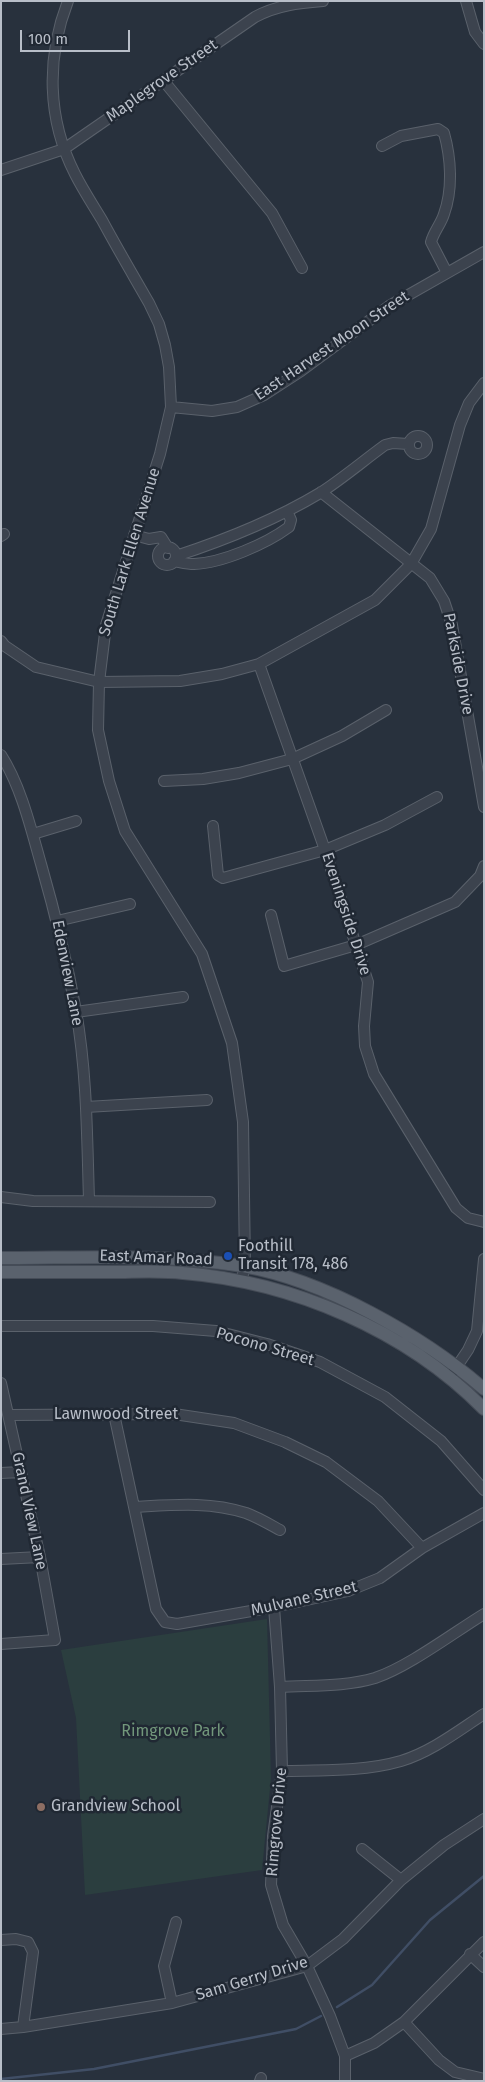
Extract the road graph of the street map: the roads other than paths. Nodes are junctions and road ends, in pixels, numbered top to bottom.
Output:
1 (68, 1) edge
2 (323, 1) edge
3 (466, 1) edge
4 (484, 44) edge
5 (163, 80) junction
6 (382, 146) dead end
7 (64, 148) junction
8 (1, 170) edge
9 (484, 252) edge
10 (302, 268) dead end
11 (446, 272) junction
12 (484, 383) edge
13 (171, 407) junction
14 (408, 444) dead end
15 (321, 492) junction
16 (287, 511) junction
17 (134, 535) junction
18 (168, 548) junction
19 (175, 558) junction
20 (411, 564) junction
21 (1, 641) edge
22 (259, 664) junction
23 (98, 682) junction
24 (386, 710) dead end
25 (1, 754) edge
26 (292, 759) junction
27 (5, 770) edge
28 (164, 781) dead end
29 (437, 797) dead end
30 (484, 807) edge
31 (76, 821) dead end
32 (213, 826) dead end
33 (32, 834) junction
34 (325, 850) junction
35 (484, 866) edge
36 (130, 904) dead end
37 (271, 915) dead end
38 (57, 921) junction
39 (356, 944) junction
40 (183, 997) dead end
41 (76, 1012) junction
42 (207, 1100) dead end
43 (86, 1107) junction
44 (1, 1197) edge
45 (89, 1200) junction
46 (210, 1202) dead end
47 (484, 1222) edge
48 (1, 1258) edge
49 (484, 1259) edge
50 (245, 1267) junction
51 (1, 1272) edge
52 (242, 1281) junction
53 (1, 1326) edge
54 (458, 1366) junction
55 (449, 1378) junction
56 (2, 1386) edge
57 (484, 1389) edge
58 (484, 1409) edge
59 (114, 1414) junction
60 (9, 1415) junction
61 (21, 1472) junction
62 (1, 1473) edge
63 (484, 1490) edge
64 (134, 1507) junction
65 (484, 1513) edge
66 (280, 1530) dead end
67 (422, 1548) junction
68 (40, 1557) junction
69 (1, 1559) edge
70 (274, 1608) junction
71 (484, 1614) edge
72 (1, 1644) edge
73 (280, 1686) junction
74 (484, 1714) edge
75 (282, 1771) junction
76 (484, 1819) edge
77 (362, 1849) dead end
78 (401, 1880) junction
79 (176, 1922) dead end
80 (1, 1940) edge
81 (484, 1942) edge
82 (470, 1954) junction
83 (308, 1966) junction
84 (484, 1967) edge
85 (172, 2003) junction
86 (404, 2022) junction
87 (23, 2027) junction
88 (1, 2029) edge
89 (345, 2056) junction
90 (484, 2079) edge
91 (345, 2081) edge

1 - 7 street, South Lark Ellen Avenue
2 - 5 street, Maplegrove Street
3 - 4 street
5 - 7 street, Maplegrove Street
5 - 10 street
6 - 11 street
7 - 8 street, Maplegrove Street
7 - 13 street, South Lark Ellen Avenue
9 - 11 street, East Harvest Moon Street
11 - 13 street, East Harvest Moon Street
12 - 20 street
13 - 17 street, South Lark Ellen Avenue
14 - 15 street
15 - 16 street
15 - 20 street, Parkside Drive
16 - 19 street
16 - 19 street
17 - 18 street
17 - 23 street, South Lark Ellen Avenue
18 - 19 street
18 - 19 street
20 - 22 street
20 - 30 street, Parkside Drive
21 - 23 street
22 - 23 street
22 - 26 street, Eveningside Drive
23 - 50 street, South Lark Ellen Avenue
24 - 26 street
25 - 27 street, Edenview Lane
26 - 28 street
26 - 34 street, Eveningside Drive
27 - 33 street, Edenview Lane
29 - 34 street
31 - 33 street
32 - 34 street
33 - 38 street, Edenview Lane
34 - 39 street, Eveningside Drive
35 - 39 street
36 - 38 street
37 - 39 street
38 - 41 street, Edenview Lane
39 - 47 street, Eveningside Drive
40 - 41 street
41 - 43 street, Edenview Lane
42 - 43 street
43 - 45 street, Edenview Lane
44 - 45 street
45 - 46 street
48 - 50 main road, East Amar Road
49 - 54 street
50 - 52 street, South Lark Ellen Avenue
50 - 54 main road, East Amar Road
51 - 52 main road, East Amar Road
52 - 55 main road, East Amar Road
53 - 63 street, Pocono Street
54 - 55 street
54 - 57 main road, East Amar Road
55 - 58 main road, East Amar Road
56 - 60 street, Grand View Lane
59 - 60 street, Lawnwood Street
59 - 64 street
59 - 67 street, Lawnwood Street
60 - 61 street, Grand View Lane
61 - 62 street
61 - 68 street, Grand View Lane
64 - 66 street
64 - 70 street, Mulvane Street
65 - 67 street, Mulvane Street
67 - 70 street, Mulvane Street
68 - 69 street
68 - 72 street, Grand View Lane
70 - 73 street, Rimgrove Drive
71 - 73 street
73 - 75 street, Rimgrove Drive
74 - 75 street
75 - 83 street, Rimgrove Drive
76 - 78 street, Sam Gerry Drive
77 - 78 street
78 - 83 street, Sam Gerry Drive
79 - 85 street
80 - 87 street
81 - 82 street
82 - 84 street
82 - 86 street
83 - 85 street, Sam Gerry Drive
83 - 89 street, Rimgrove Drive
85 - 87 street, Sam Gerry Drive
86 - 89 street
86 - 90 street
87 - 88 street, Sam Gerry Drive
89 - 91 street, Rimgrove Drive

